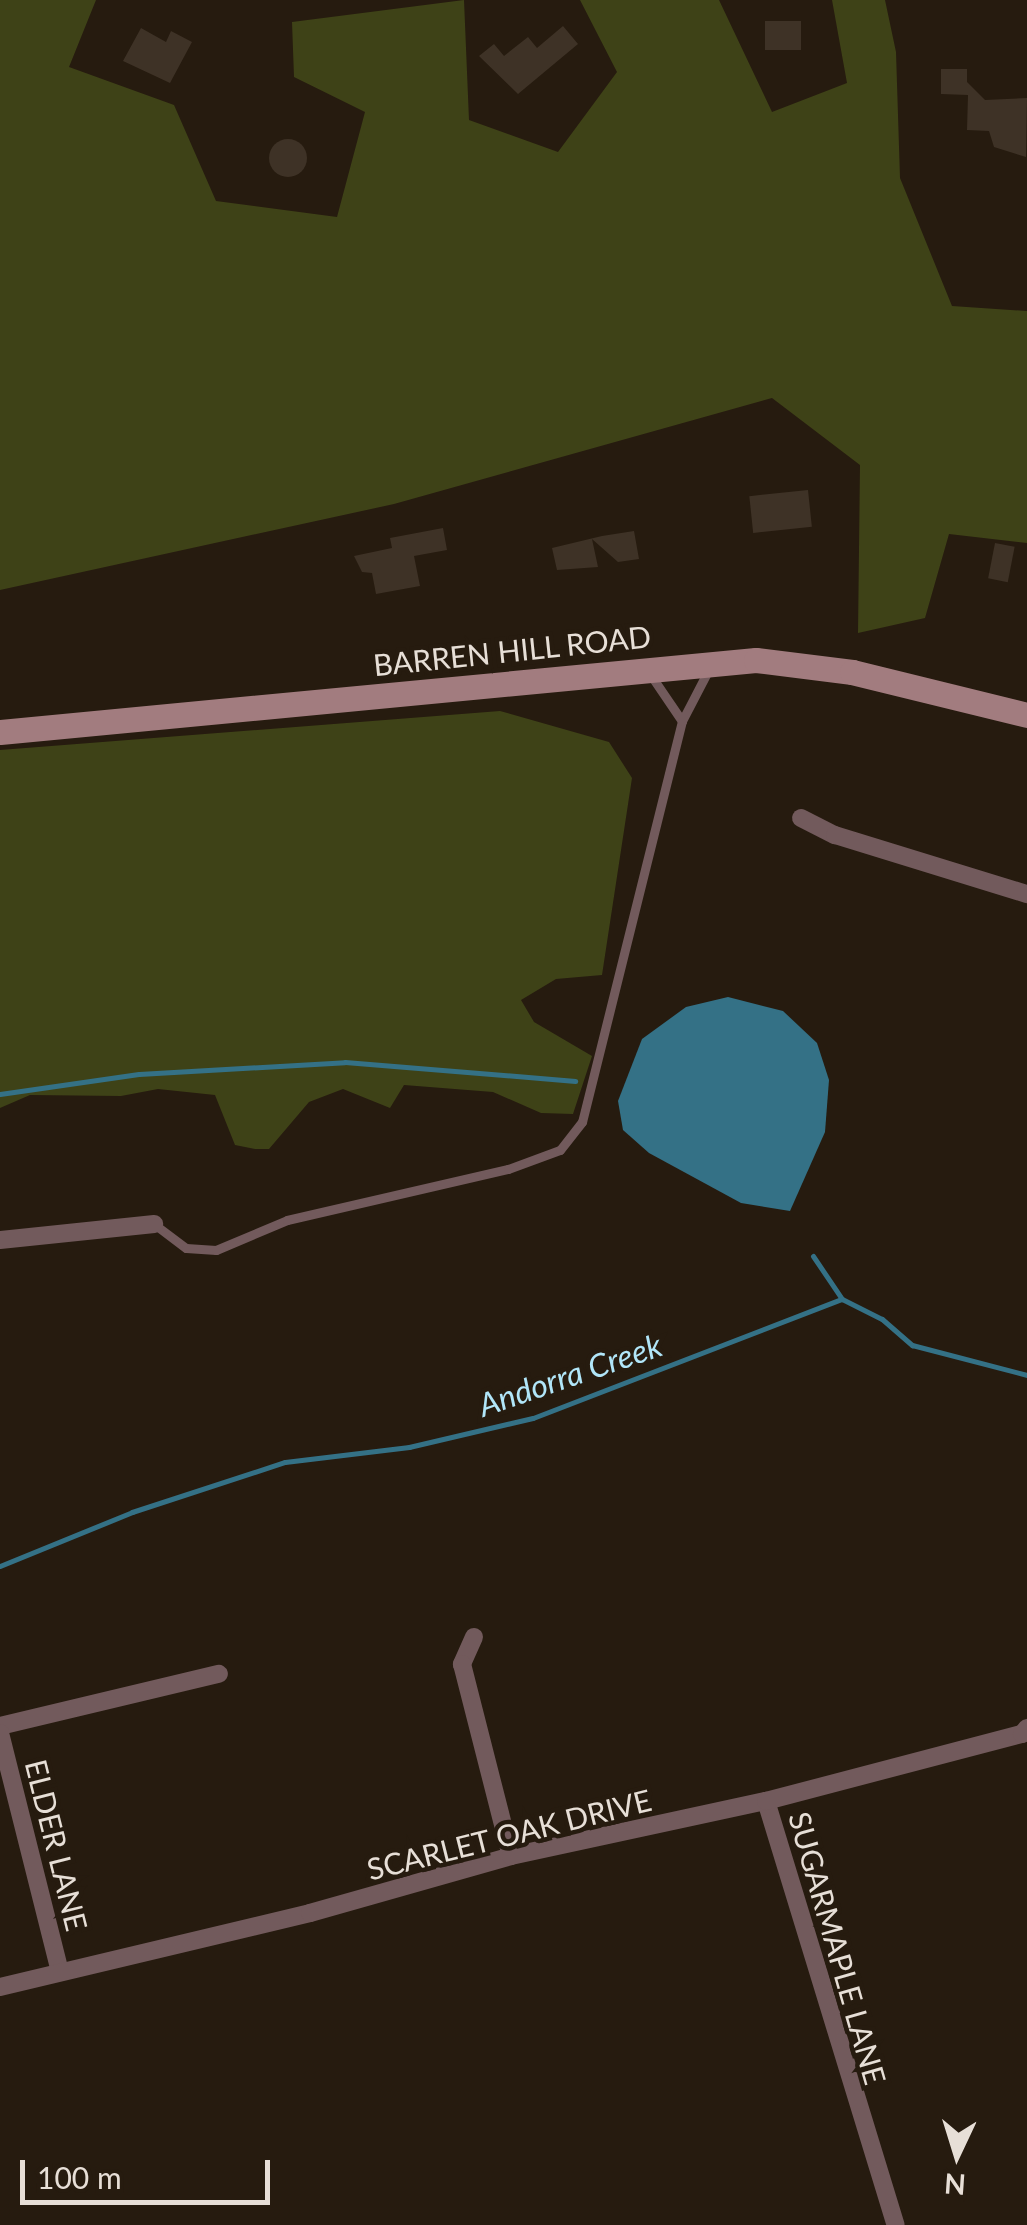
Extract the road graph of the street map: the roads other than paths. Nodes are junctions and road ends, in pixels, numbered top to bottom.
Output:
1 (712, 662) junction
2 (646, 668) junction
3 (1027, 715) edge
4 (682, 721) junction
5 (0, 732) edge
6 (801, 818) dead end
7 (1027, 894) edge
8 (154, 1224) joint
9 (0, 1240) edge
10 (474, 1636) dead end
11 (219, 1674) dead end
12 (0, 1730) edge
13 (1025, 1736) edge
14 (766, 1801) junction
15 (510, 1856) junction
16 (60, 1970) junction
17 (0, 1987) edge
18 (896, 2225) edge

1 - 2 street, BARREN HILL ROAD
1 - 3 street, BARREN HILL ROAD
1 - 4 lane
2 - 4 lane
2 - 5 street, BARREN HILL ROAD
4 - 8 lane
6 - 7 street
8 - 9 street
10 - 15 street
11 - 12 street
12 - 16 street, ELDER LANE
13 - 14 street, SCARLET OAK DRIVE
14 - 15 street, SCARLET OAK DRIVE
14 - 18 street, SUGARMAPLE LANE
15 - 16 street, SCARLET OAK DRIVE
16 - 17 street, SCARLET OAK DRIVE

